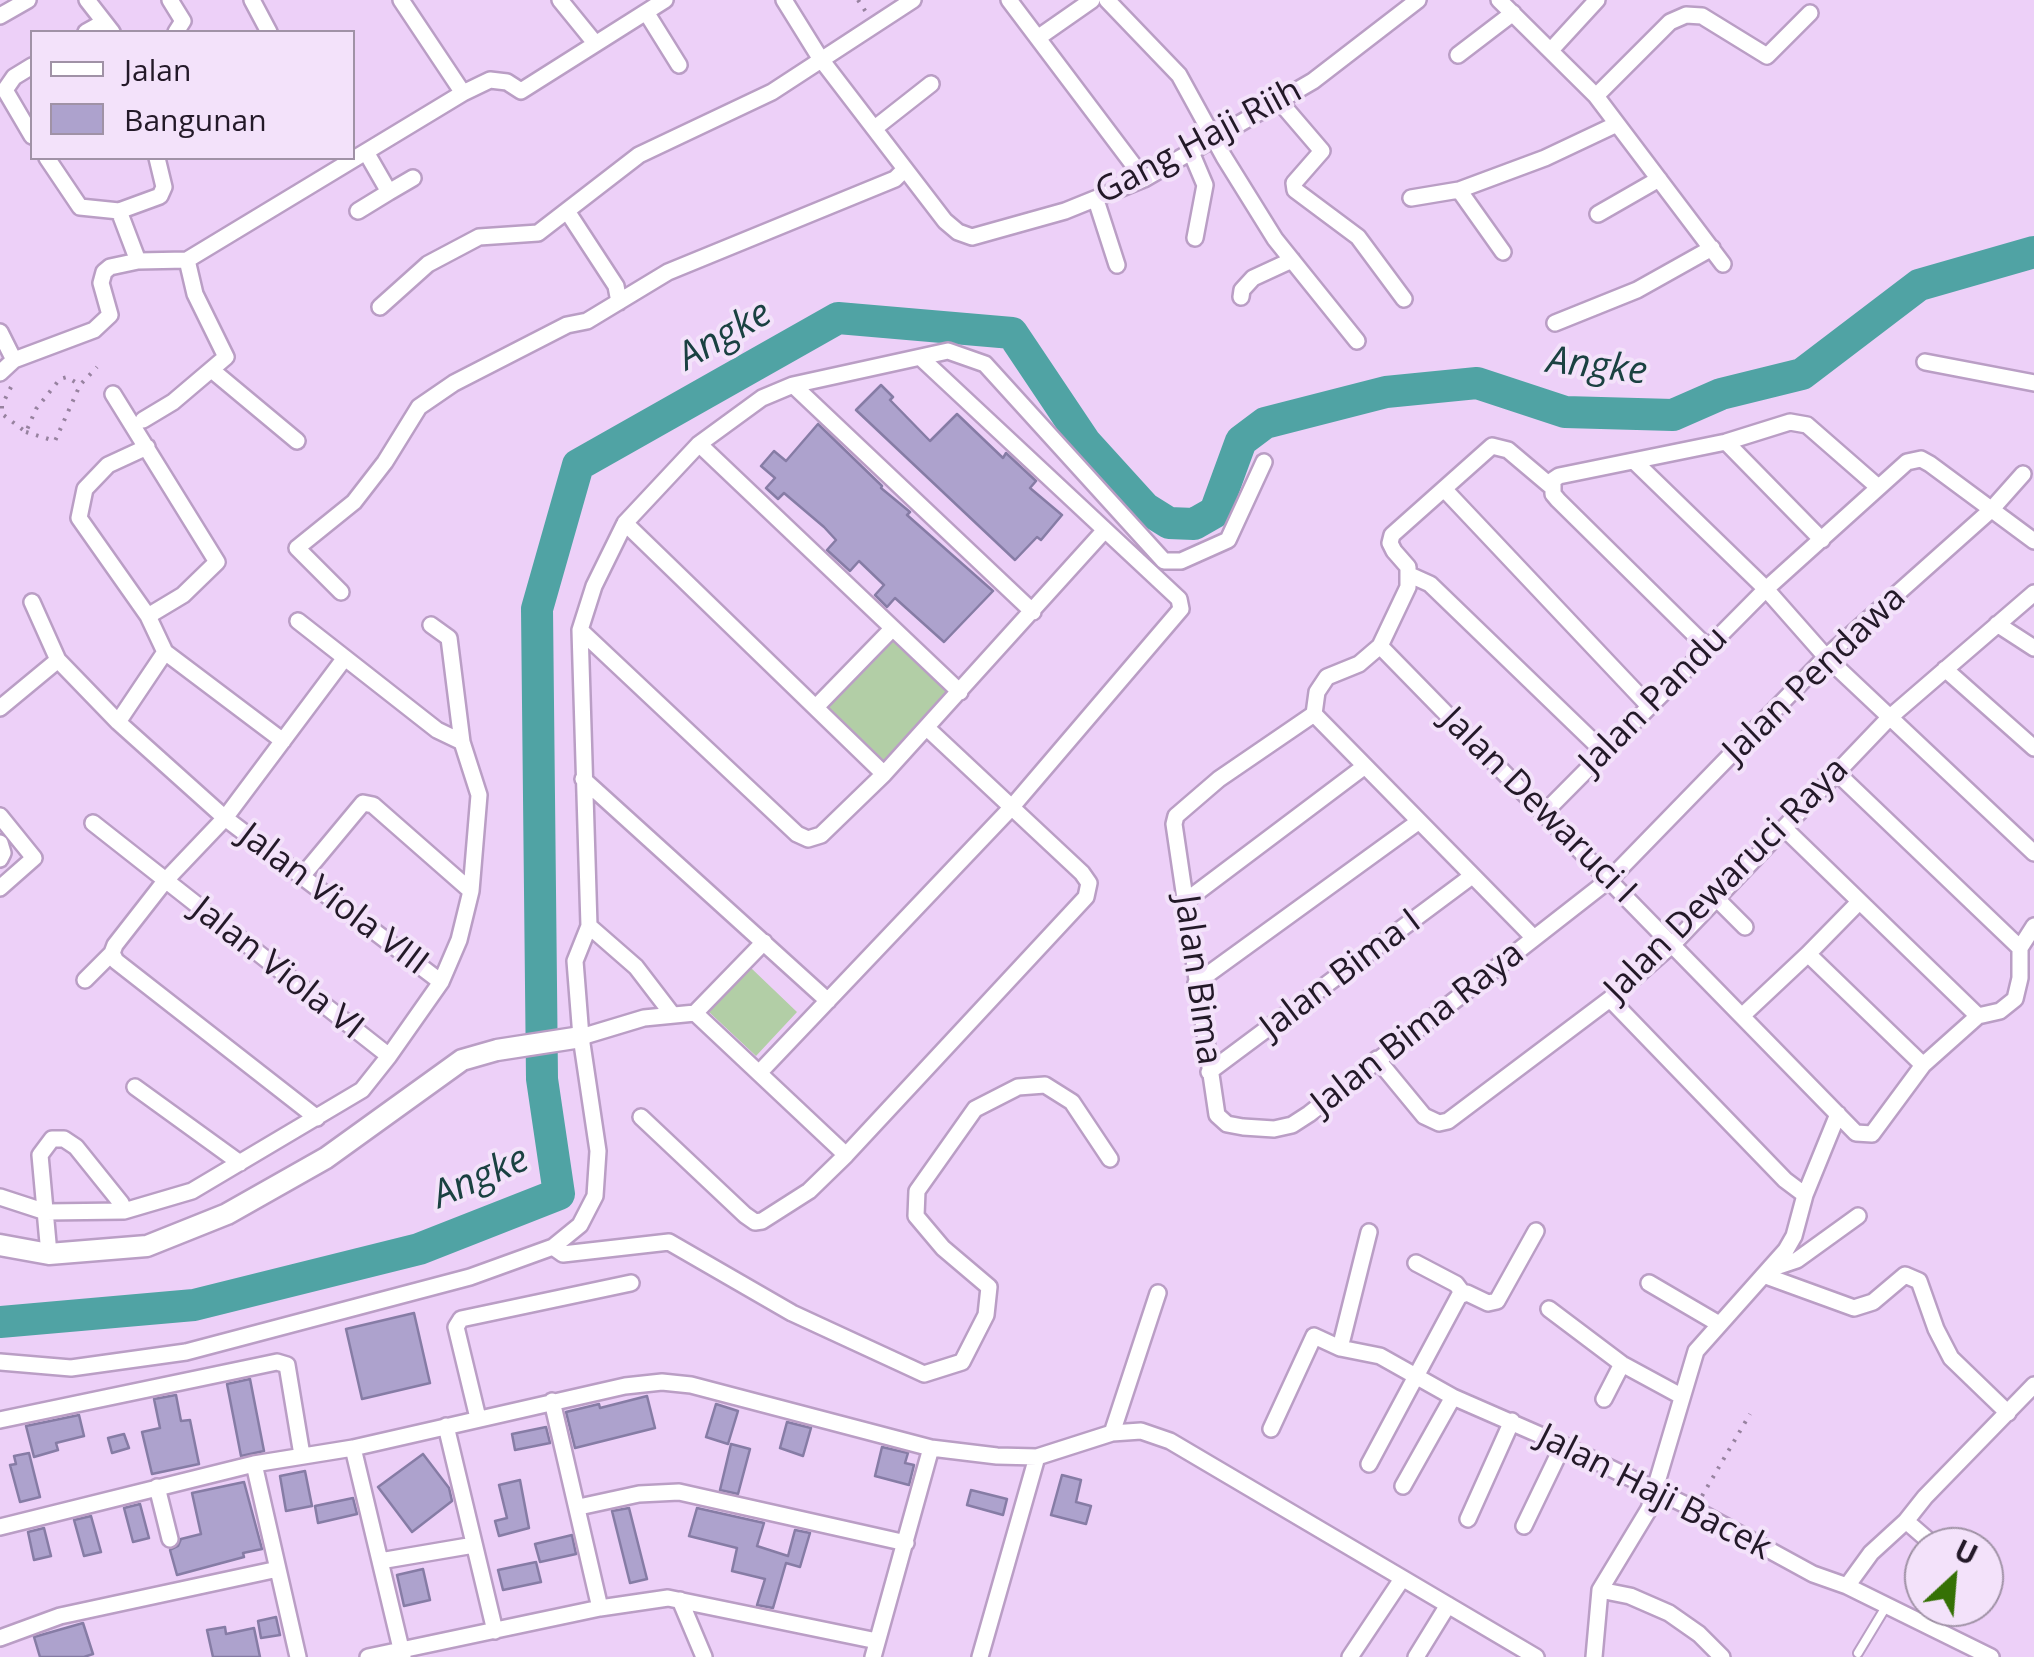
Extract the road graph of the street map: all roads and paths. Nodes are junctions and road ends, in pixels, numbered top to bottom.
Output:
1 (28, 0) edge
2 (87, 0) edge
3 (170, 0) edge
4 (252, 0) edge
5 (401, 0) edge
6 (560, 0) edge
7 (666, 0) edge
8 (784, 0) edge
9 (913, 0) edge
10 (1009, 0) edge
11 (1092, 0) edge
12 (1107, 0) edge
13 (1418, 0) edge
14 (1500, 0) edge
15 (1597, 0) edge
16 (646, 12) junction
17 (1513, 13) junction
18 (1810, 13) dead end
19 (0, 16) edge
20 (108, 27) edge
21 (177, 30) edge
22 (268, 30) edge
23 (1040, 37) junction
24 (595, 44) junction
25 (1552, 49) junction
26 (1458, 55) dead end
27 (820, 58) junction
28 (678, 65) dead end
29 (30, 67) edge
30 (931, 84) dead end
31 (463, 93) junction
32 (1596, 96) junction
33 (1280, 102) junction
34 (1618, 124) junction
35 (874, 128) junction
36 (30, 133) edge
37 (1216, 138) junction
38 (366, 152) junction
39 (1192, 152) junction
40 (355, 156) edge
41 (48, 160) edge
42 (158, 160) edge
43 (337, 162) edge
44 (906, 168) junction
45 (412, 178) dead end
46 (1659, 178) junction
47 (1144, 179) junction
48 (1459, 190) junction
49 (389, 192) junction
50 (1411, 198) dead end
51 (1096, 200) junction
52 (567, 210) junction
53 (119, 211) junction
54 (358, 211) dead end
55 (1598, 214) dead end
56 (1194, 238) dead end
57 (1712, 248) junction
58 (1503, 252) dead end
59 (187, 260) junction
60 (1292, 260) junction
61 (138, 261) junction
62 (1723, 264) dead end
63 (1117, 265) dead end
64 (1241, 297) dead end
65 (1404, 299) dead end
66 (619, 302) junction
67 (380, 307) dead end
68 (1556, 324) dead end
69 (0, 332) edge
70 (1357, 341) dead end
71 (20, 358) junction
72 (921, 358) junction
73 (1925, 362) dead end
74 (98, 367) dead end
75 (213, 371) junction
76 (0, 372) edge
77 (2034, 383) edge
78 (80, 385) junction
79 (793, 386) junction
80 (113, 394) dead end
81 (142, 420) dead end
82 (26, 432) junction
83 (297, 441) dead end
84 (1726, 442) junction
85 (699, 444) junction
86 (146, 448) junction
87 (1264, 462) dead end
88 (1634, 462) junction
89 (2023, 474) dead end
90 (1553, 484) junction
91 (1878, 487) junction
92 (1445, 490) junction
93 (1992, 510) junction
94 (625, 524) junction
95 (1104, 531) junction
96 (1822, 540) junction
97 (2034, 542) edge
98 (1410, 576) junction
99 (1766, 589) junction
100 (341, 592) dead end
101 (2034, 593) edge
102 (32, 602) dead end
103 (1033, 612) junction
104 (148, 616) junction
105 (298, 621) dead end
106 (1997, 624) junction
107 (431, 625) dead end
108 (580, 630) junction
109 (891, 630) junction
110 (1380, 646) junction
111 (1707, 646) junction
112 (2034, 648) edge
113 (165, 652) junction
114 (1826, 656) junction
115 (344, 659) junction
116 (58, 660) junction
117 (1946, 669) junction
118 (960, 692) junction
119 (817, 706) junction
120 (1649, 706) junction
121 (0, 708) edge
122 (1314, 714) junction
123 (1889, 718) junction
124 (118, 722) junction
125 (927, 728) junction
126 (283, 741) junction
127 (462, 742) junction
128 (2034, 748) edge
129 (1604, 752) junction
130 (1366, 766) junction
131 (1837, 773) junction
132 (884, 774) junction
133 (584, 778) junction
134 (1011, 808) junction
135 (1543, 814) junction
136 (0, 816) edge
137 (225, 818) junction
138 (1418, 822) junction
139 (94, 823) dead end
140 (1784, 828) junction
141 (2034, 854) edge
142 (303, 875) junction
143 (1472, 876) junction
144 (1610, 880) junction
145 (165, 881) junction
146 (0, 888) edge
147 (471, 890) junction
148 (1716, 898) junction
149 (1187, 900) junction
150 (1859, 902) junction
151 (589, 926) junction
152 (2034, 926) edge
153 (1745, 927) dead end
154 (1534, 938) junction
155 (764, 942) junction
156 (1674, 942) junction
157 (112, 953) junction
158 (1808, 954) junction
159 (2020, 955) junction
160 (2034, 975) edge
161 (85, 980) dead end
162 (441, 982) junction
163 (1196, 983) junction
164 (1610, 1000) junction
165 (828, 1001) junction
166 (696, 1013) junction
167 (672, 1014) junction
168 (1742, 1016) junction
169 (1978, 1016) junction
170 (576, 1038) junction
171 (389, 1056) junction
172 (1378, 1059) junction
173 (1923, 1065) junction
174 (1209, 1072) junction
175 (759, 1073) junction
176 (135, 1088) dead end
177 (1838, 1114) junction
178 (640, 1117) dead end
179 (317, 1118) junction
180 (1244, 1127) joint
181 (846, 1155) junction
182 (1110, 1158) dead end
183 (240, 1163) junction
184 (1805, 1195) junction
185 (0, 1197) edge
186 (124, 1211) junction
187 (46, 1212) junction
188 (1858, 1216) dead end
189 (1536, 1231) dead end
190 (1370, 1232) dead end
191 (0, 1245) edge
192 (553, 1248) junction
193 (49, 1254) junction
194 (1416, 1263) dead end
195 (1769, 1272) junction
196 (631, 1283) dead end
197 (1650, 1283) dead end
198 (1462, 1292) junction
199 (1158, 1293) dead end
200 (1548, 1309) dead end
201 (1719, 1324) junction
202 (1340, 1348) junction
203 (0, 1362) edge
204 (1622, 1364) junction
205 (1417, 1378) junction
206 (2034, 1384) edge
207 (1681, 1396) junction
208 (1454, 1397) junction
209 (1604, 1399) dead end
210 (552, 1401) junction
211 (2008, 1413) junction
212 (1750, 1414) dead end
213 (478, 1418) junction
214 (0, 1420) edge
215 (1512, 1421) junction
216 (446, 1426) junction
217 (1271, 1429) dead end
218 (1112, 1432) junction
219 (1564, 1445) junction
220 (354, 1448) junction
221 (932, 1448) junction
222 (302, 1455) junction
223 (1037, 1458) junction
224 (254, 1464) junction
225 (1369, 1464) dead end
226 (1403, 1486) dead end
227 (157, 1487) junction
228 (1656, 1491) junction
229 (578, 1507) junction
230 (1694, 1508) junction
231 (1468, 1520) dead end
232 (1906, 1521) junction
233 (0, 1526) edge
234 (1524, 1526) dead end
235 (1913, 1527) edge
236 (170, 1539) dead end
237 (906, 1543) junction
238 (474, 1545) junction
239 (380, 1561) junction
240 (278, 1568) junction
241 (1402, 1578) junction
242 (1848, 1586) junction
243 (1600, 1590) junction
244 (680, 1600) junction
245 (1448, 1605) junction
246 (1887, 1605) junction
247 (600, 1608) junction
248 (494, 1630) junction
249 (0, 1638) edge
250 (875, 1649) edge
251 (1858, 1653) dead end
252 (402, 1654) edge
253 (298, 1657) edge
254 (368, 1657) edge
255 (704, 1657) edge
256 (980, 1657) edge
257 (1350, 1657) edge
258 (1416, 1657) edge
259 (1536, 1657) edge
260 (1594, 1657) edge
261 (1722, 1657) edge
262 (1991, 1657) edge

1 - 19 street
2 - 20 street
3 - 21 street
4 - 22 street
5 - 31 street
6 - 24 street
7 - 16 street
8 - 27 street
9 - 27 street
10 - 23 street
11 - 23 street
12 - 37 street
13 - 33 street, Gang Haji Riih
14 - 17 street
15 - 25 street
16 - 24 street
16 - 28 street
17 - 25 street
17 - 26 street
18 - 32 street
23 - 47 street
24 - 31 street
25 - 32 street
27 - 35 street
27 - 52 street
29 - 36 street
30 - 35 street
31 - 38 street
32 - 34 street
33 - 37 street, Gang Haji Riih
33 - 65 street
34 - 46 street
34 - 48 street
35 - 44 street
37 - 39 street, Gang Haji Riih
37 - 60 street
38 - 40 street
38 - 49 street
39 - 47 street, Gang Haji Riih
39 - 56 street
41 - 53 street
42 - 53 street
43 - 59 street
44 - 51 street, Gang Haji Riih
44 - 66 street
45 - 49 street
46 - 55 street
46 - 57 street
47 - 51 street, Gang Haji Riih
48 - 50 street
48 - 58 street
49 - 54 street
51 - 63 street
52 - 66 street
52 - 67 street
53 - 61 street
57 - 62 street
57 - 68 street
59 - 61 street
59 - 75 street
60 - 64 street
60 - 70 street
61 - 71 street
66 - 100 street
69 - 71 street
71 - 76 street
71 - 82 path
72 - 79 street
72 - 87 street
72 - 95 street
73 - 77 street
74 - 78 path
75 - 81 street
75 - 83 street
78 - 82 path
78 - 82 path
79 - 85 street
79 - 103 street
80 - 86 street
84 - 88 street
84 - 91 street
84 - 96 street
85 - 94 street
85 - 109 street
86 - 104 street
86 - 104 street
88 - 90 street
88 - 99 street
89 - 93 street, Jalan Pendawa
90 - 92 street
90 - 111 street
91 - 93 street, Jalan Pandu
91 - 96 street, Jalan Pandu
92 - 98 street
92 - 120 street
93 - 97 street
93 - 114 street, Jalan Pendawa
94 - 108 street
94 - 119 street
95 - 103 street
95 - 134 street
96 - 99 street, Jalan Pandu
98 - 110 street
98 - 129 street
99 - 111 street, Jalan Pandu
99 - 114 street
101 - 106 street, Jalan Dewaruci Raya
102 - 116 street, Jalan Viola VIII
103 - 118 street
104 - 113 street
105 - 115 street
106 - 112 street
106 - 117 street, Jalan Dewaruci Raya
107 - 127 street
108 - 132 street
108 - 133 street
109 - 118 street
109 - 119 street
110 - 122 street
110 - 135 street, Jalan Dewaruci I
111 - 120 street, Jalan Pandu
113 - 124 street
113 - 126 street
114 - 123 street
114 - 144 street, Jalan Pendawa
115 - 126 street
115 - 127 street
116 - 121 street
116 - 124 street, Jalan Viola VIII
117 - 123 street, Jalan Dewaruci Raya
117 - 128 street
118 - 125 street
119 - 132 street
120 - 129 street, Jalan Pandu
122 - 130 street, Jalan Bima Raya
122 - 149 street, Jalan Bima
123 - 131 street, Jalan Dewaruci Raya
123 - 141 street
124 - 137 street, Jalan Viola VIII
125 - 132 street
125 - 134 street
126 - 137 street
127 - 147 street
129 - 135 street, Jalan Pandu
130 - 138 street, Jalan Bima Raya
130 - 149 street
131 - 140 street, Jalan Dewaruci Raya
131 - 159 street
133 - 151 street
133 - 155 street
134 - 165 street
134 - 181 street
135 - 144 street, Jalan Dewaruci I
136 - 146 street
137 - 142 street, Jalan Viola VIII
137 - 145 street
138 - 143 street, Jalan Bima Raya
138 - 163 street
139 - 145 street, Jalan Viola VI
140 - 148 street, Jalan Dewaruci Raya
140 - 150 street
142 - 147 street
142 - 162 street, Jalan Viola VIII
143 - 154 street, Jalan Bima Raya
143 - 174 street, Jalan Bima I
144 - 154 street, Jalan Bima Raya
144 - 156 street, Jalan Dewaruci I
145 - 157 street
145 - 171 street, Jalan Viola VI
147 - 162 street
148 - 153 street
148 - 156 street, Jalan Dewaruci Raya
149 - 163 street, Jalan Bima
150 - 158 street
150 - 169 street
151 - 167 street
151 - 170 street
152 - 159 street
154 - 172 street, Jalan Bima Raya
155 - 165 street
155 - 166 street
156 - 164 street, Jalan Dewaruci Raya
156 - 168 street, Jalan Dewaruci I
157 - 161 street
157 - 179 street
158 - 168 street
158 - 173 street
159 - 160 street
159 - 169 street
162 - 171 street
163 - 174 street, Jalan Bima
164 - 172 street, Jalan Dewaruci Raya
164 - 184 street
165 - 175 street
166 - 167 street
166 - 175 street
167 - 170 street
168 - 177 street, Jalan Dewaruci I
169 - 173 street
170 - 192 street
170 - 193 street
171 - 179 street
172 - 180 street, Jalan Bima Raya
173 - 177 street, Jalan Dewaruci I
174 - 180 street, Jalan Bima
175 - 181 street
176 - 183 street
177 - 184 street
178 - 181 street
179 - 183 street
182 - 192 street
183 - 186 street
184 - 195 street
185 - 187 street
186 - 187 street
186 - 187 street
187 - 193 street
188 - 195 street
189 - 198 street
190 - 202 street
191 - 193 street
192 - 203 street
194 - 198 street
195 - 201 street
195 - 211 street
196 - 213 street
197 - 201 street
198 - 205 street
199 - 218 street
200 - 204 street
201 - 207 street
202 - 205 street, Jalan Haji Bacek
202 - 217 street, Jalan Haji Bacek
204 - 207 street
204 - 209 street
205 - 208 street, Jalan Haji Bacek
205 - 225 street
206 - 211 street
207 - 228 street
208 - 215 street, Jalan Haji Bacek
208 - 226 street
210 - 213 street
210 - 221 street
210 - 229 street
211 - 232 street
212 - 230 path
213 - 216 street
214 - 222 street
215 - 219 street, Jalan Haji Bacek
215 - 231 street
216 - 220 street
216 - 238 street
218 - 223 street
218 - 241 street
219 - 228 street, Jalan Haji Bacek
219 - 234 street
220 - 222 street
220 - 239 street
221 - 223 street
221 - 237 street
222 - 224 street
223 - 256 street
224 - 227 street
224 - 240 street
227 - 233 street
227 - 236 street
228 - 230 street, Jalan Haji Bacek
228 - 243 street
229 - 237 street
229 - 247 street
230 - 242 street, Jalan Haji Bacek
232 - 235 street
232 - 242 street
237 - 250 street
238 - 239 street
238 - 248 street
239 - 252 street
240 - 249 street
240 - 253 street
241 - 245 street
241 - 257 street
242 - 246 street, Jalan Haji Bacek
243 - 260 street
243 - 261 street
244 - 247 street
244 - 250 street
244 - 255 street
245 - 258 street
245 - 259 street
246 - 251 lane
246 - 262 street, Jalan Haji Bacek
247 - 248 street
248 - 252 street
252 - 254 street

